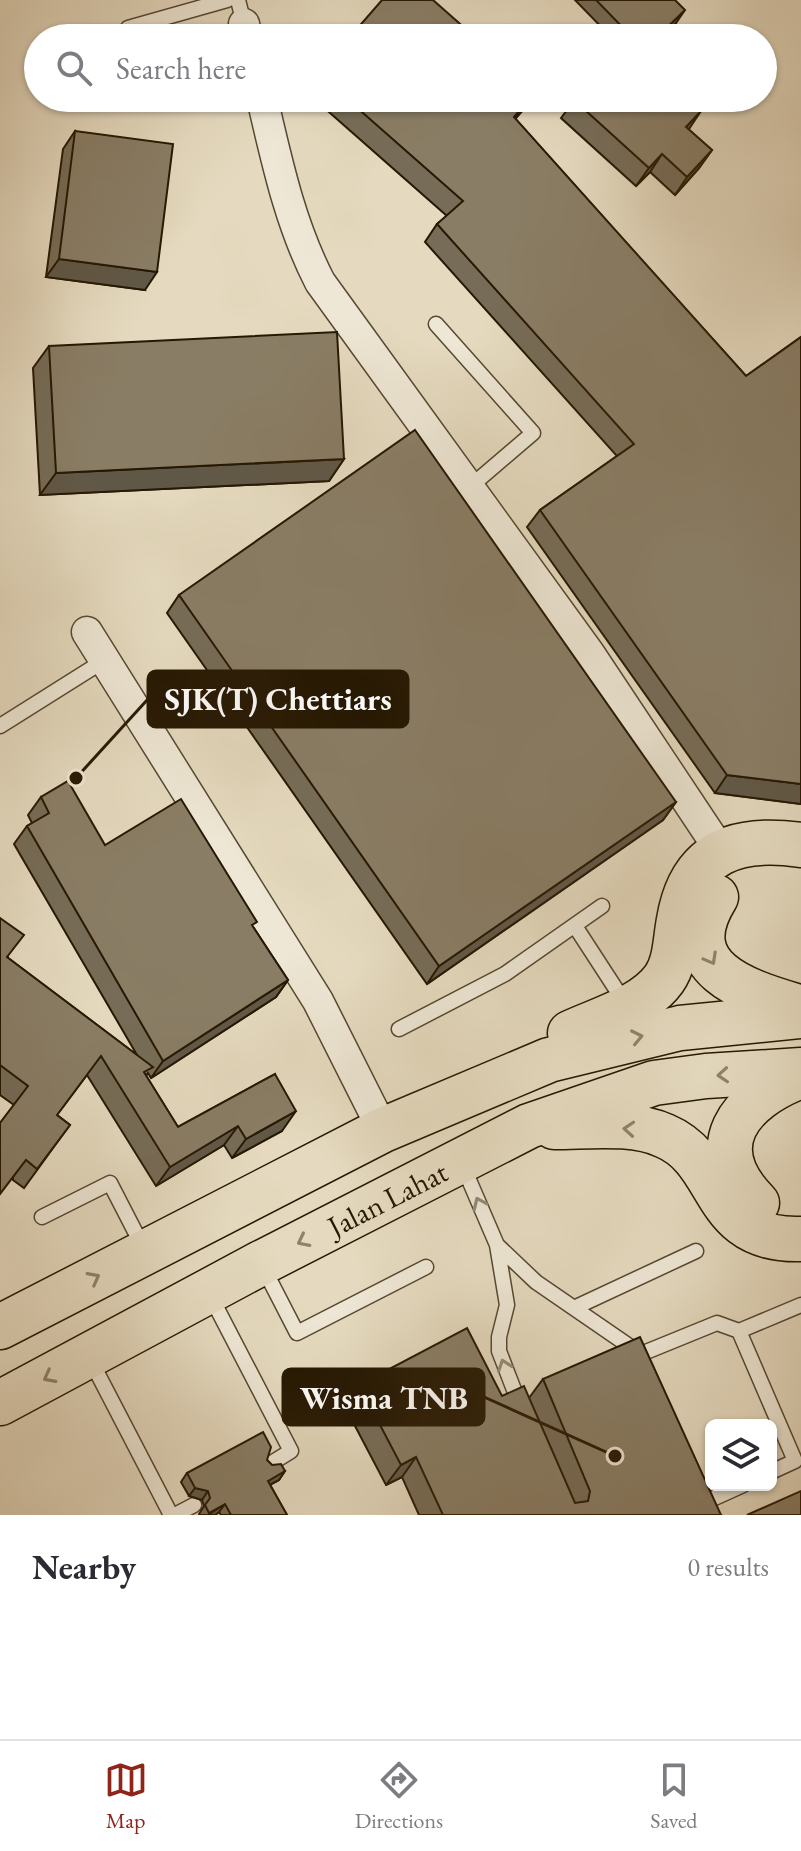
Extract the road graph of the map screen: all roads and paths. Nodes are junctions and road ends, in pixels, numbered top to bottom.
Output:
1 (239, 16) edge
2 (165, 24) edge
3 (265, 112) edge
4 (436, 324) dead end
5 (471, 486) junction
6 (87, 632) dead end
7 (105, 660) junction
8 (0, 726) edge
9 (801, 845) edge
10 (720, 850) junction
11 (801, 871) edge
12 (602, 906) dead end
13 (575, 926) junction
14 (628, 1007) junction
15 (801, 1007) edge
16 (801, 1016) edge
17 (399, 1029) dead end
18 (801, 1073) edge
19 (464, 1094) junction
20 (529, 1126) junction
21 (383, 1130) junction
22 (460, 1160) junction
23 (801, 1215) edge
24 (42, 1217) dead end
25 (801, 1239) edge
26 (497, 1245) junction
27 (145, 1251) junction
28 (696, 1251) dead end
29 (261, 1263) junction
30 (426, 1267) dead end
31 (208, 1291) junction
32 (801, 1306) edge
33 (576, 1307) junction
34 (0, 1327) edge
35 (739, 1331) junction
36 (88, 1357) junction
37 (0, 1403) edge
38 (777, 1419) edge
39 (777, 1419) edge
40 (526, 1420) edge
41 (270, 1464) edge
42 (777, 1469) edge
43 (695, 1491) edge
44 (730, 1491) edge
45 (194, 1505) dead end
46 (173, 1515) edge

1 - 2 lane
3 - 5 street
4 - 5 lane
5 - 10 street
6 - 7 street
7 - 8 lane
7 - 21 street
9 - 10 main road
10 - 14 main road
11 -> 15 main road
12 - 13 lane
13 - 14 lane
13 - 17 lane
14 - 19 main road
19 -> 16 main road, Jalan Lahat
18 -> 20 main road, Jalan Lahat
18 - 23 main road
19 - 21 main road, Jalan Lahat
20 - 22 main road, Jalan Lahat
25 -> 20 main road
21 - 27 main road, Jalan Lahat
26 -> 22 lane
22 -> 29 main road, Jalan Lahat
24 - 27 lane
26 - 33 lane
40 -> 26 lane
34 -> 27 main road, Jalan Lahat
28 - 33 lane
29 - 30 lane
29 - 31 main road, Jalan Lahat
31 - 36 main road, Jalan Lahat
31 - 41 lane
32 - 35 lane
33 - 35 lane
35 - 38 lane
36 -> 37 main road, Jalan Lahat
36 - 46 lane
39 - 42 lane
43 - 44 lane
45 - 46 lane

